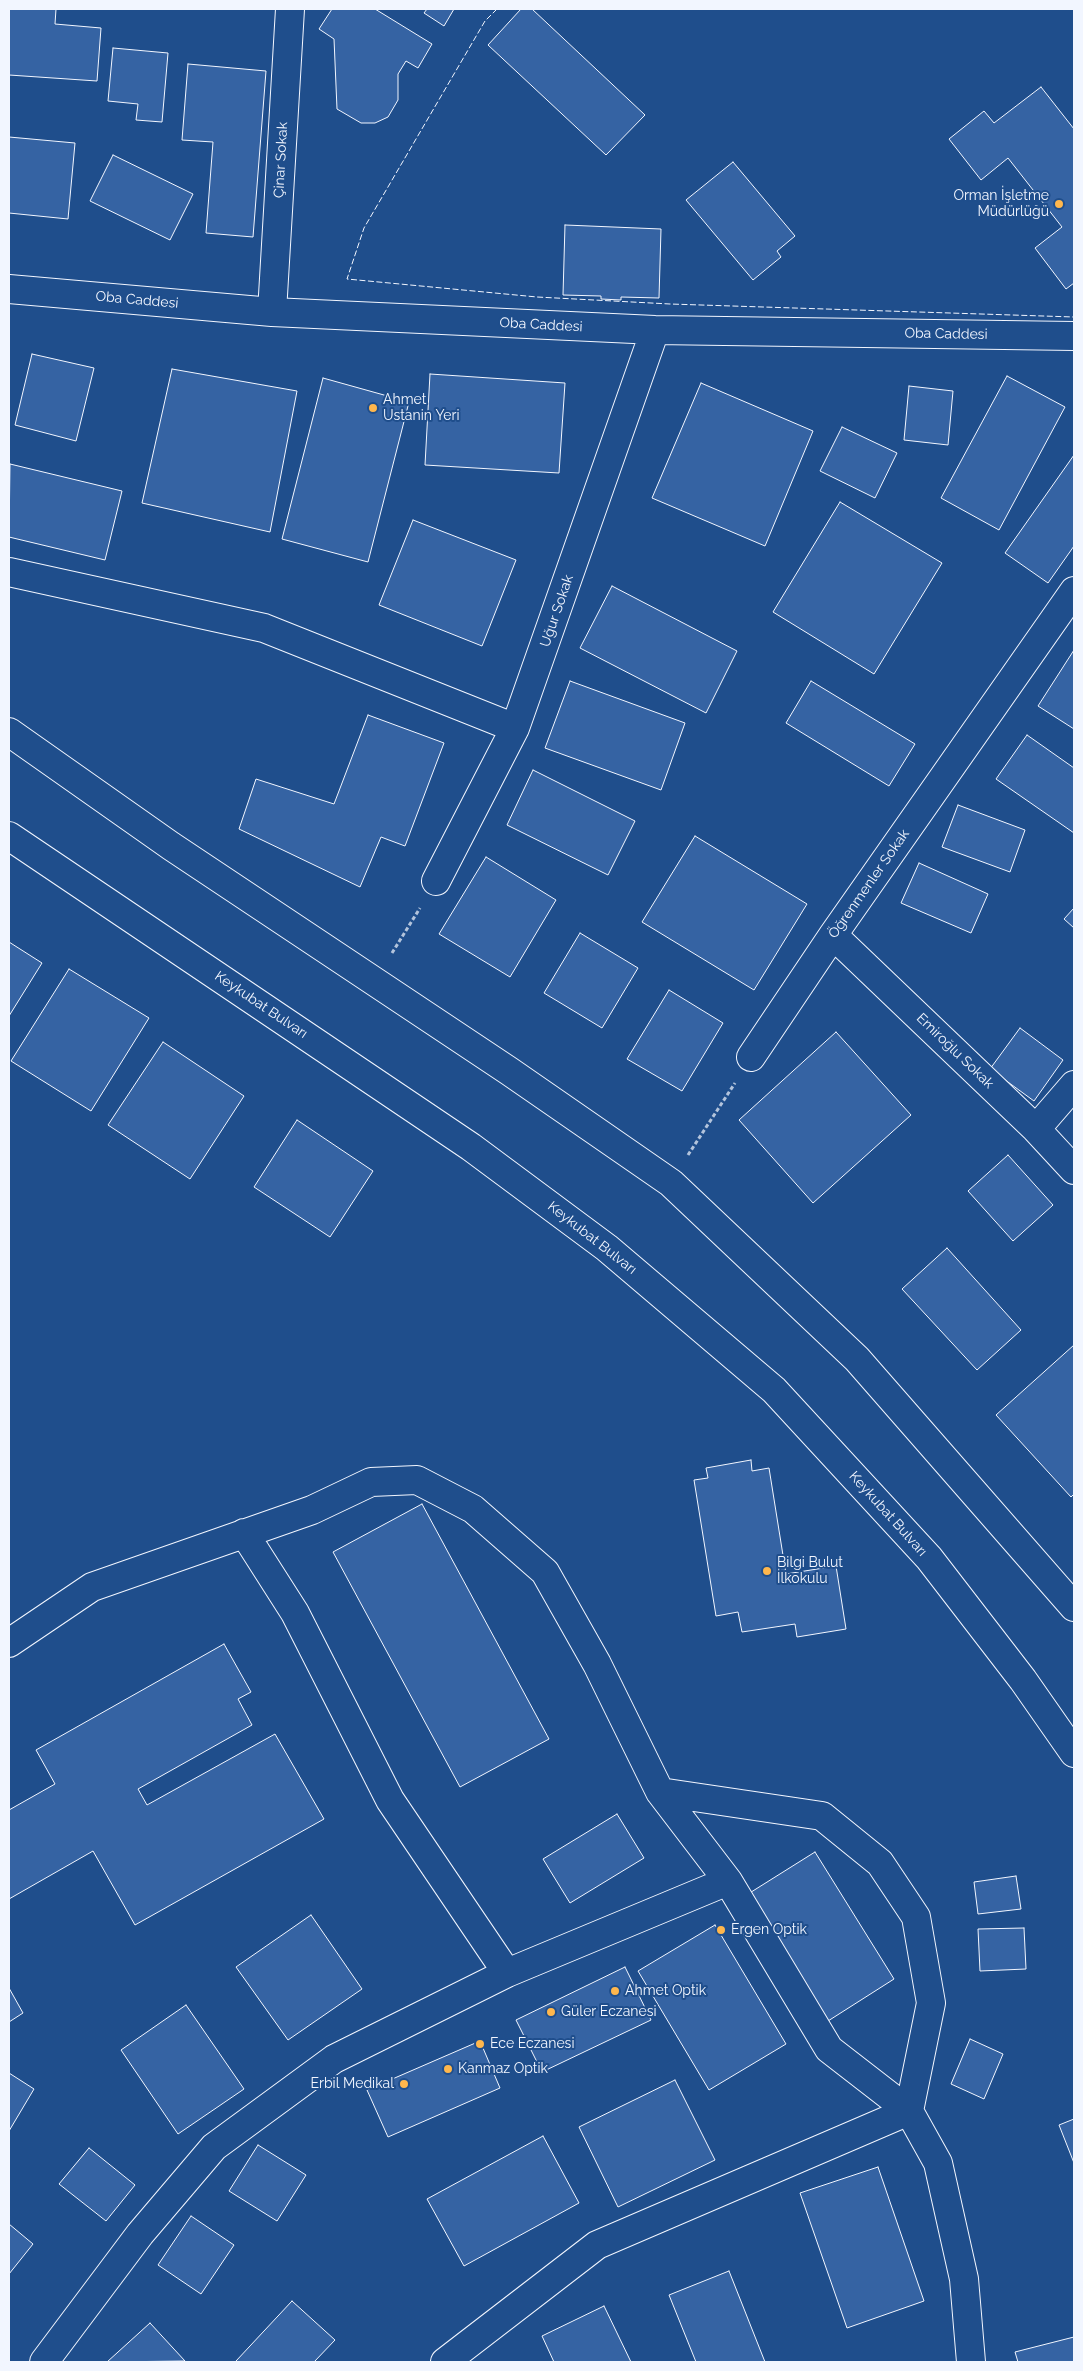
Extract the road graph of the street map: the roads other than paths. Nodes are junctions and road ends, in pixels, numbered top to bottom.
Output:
1 (290, 9) edge
2 (9, 289) edge
3 (272, 312) junction
4 (655, 330) junction
5 (1074, 336) edge
6 (9, 572) edge
7 (1074, 591) edge
8 (516, 728) junction
9 (9, 732) edge
10 (9, 836) edge
11 (436, 882) road end
12 (833, 935) junction
13 (752, 1057) road end
14 (1074, 1085) edge
15 (1036, 1129) junction
16 (1074, 1170) edge
17 (244, 1533) junction
18 (1074, 1607) edge
19 (9, 1643) edge
20 (1074, 1753) edge
21 (660, 1792) junction
22 (728, 1881) junction
23 (507, 1973) junction
24 (908, 2111) junction
25 (462, 2357) edge
26 (44, 2362) edge
27 (966, 2362) edge

1 - 3 main road, Çinar Sokak
2 - 3 main road, Oba Caddesi
3 - 4 main road, Oba Caddesi
4 - 5 main road, Oba Caddesi
4 - 8 main road, Uğur Sokak
6 - 8 main road
7 - 12 main road, Öğrenmenler Sokak
8 - 11 main road, Uğur Sokak
9 - 18 main road
10 - 20 main road, Keykubat Bulvarı
12 - 13 main road, Öğrenmenler Sokak
12 - 15 main road, Emiroğlu Sokak
14 - 15 main road
15 - 16 main road, Emiroğlu Sokak
17 - 19 main road
17 - 21 main road
17 - 23 main road
21 - 22 main road
21 - 24 main road
22 - 23 main road
22 - 24 main road
23 - 26 main road
24 - 25 main road
24 - 27 main road

